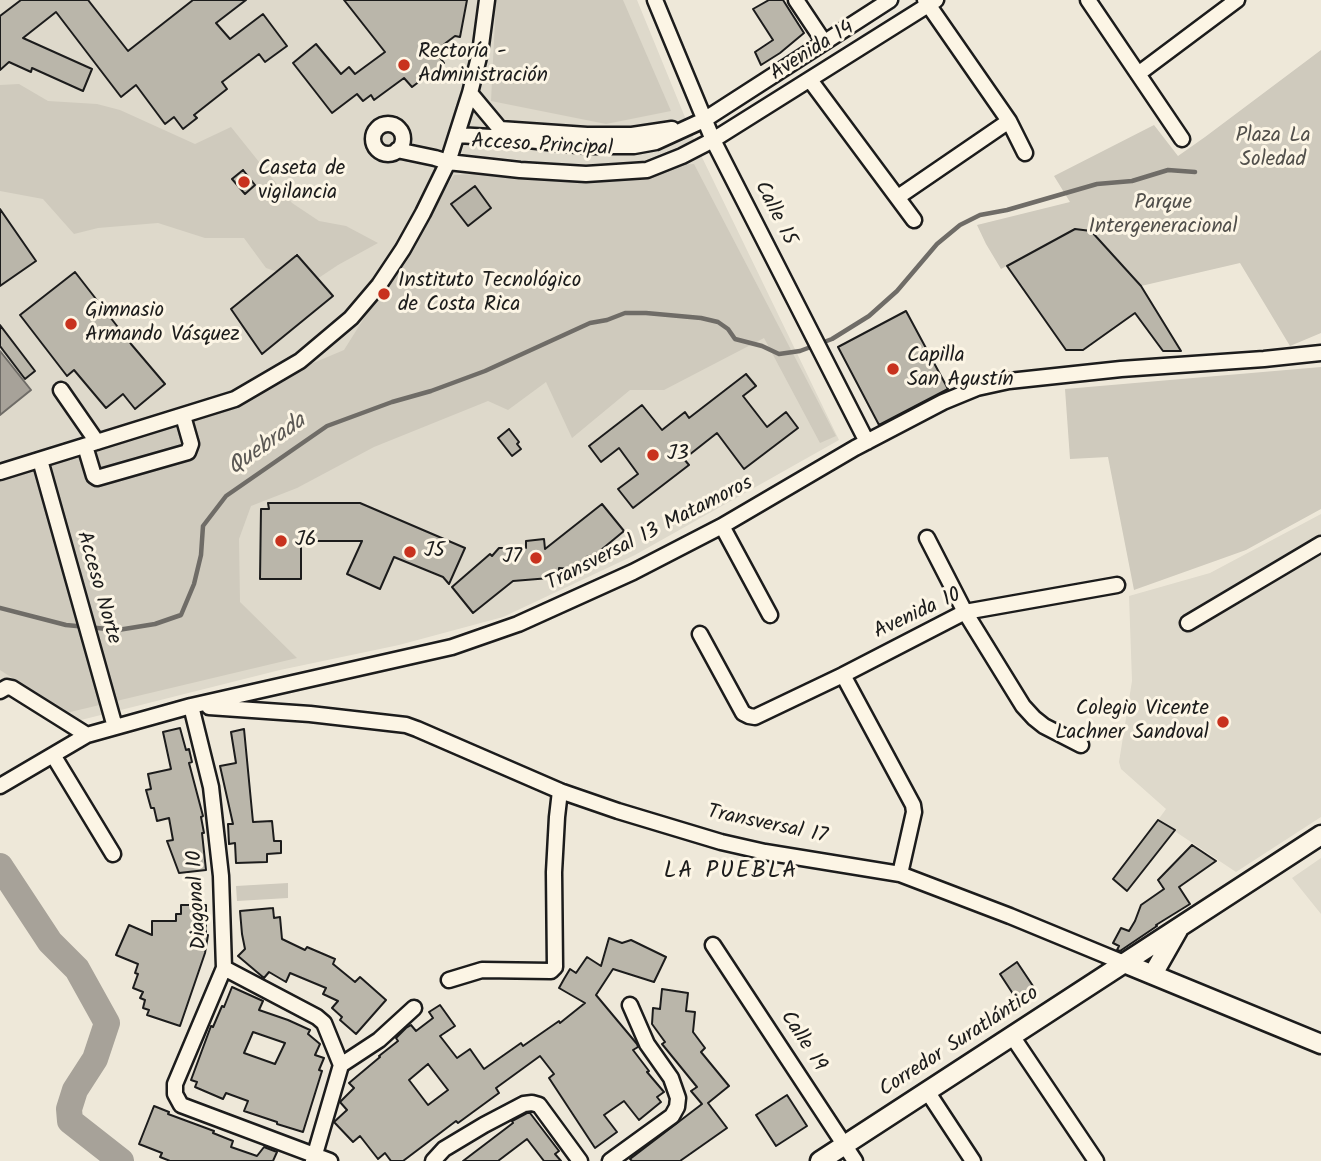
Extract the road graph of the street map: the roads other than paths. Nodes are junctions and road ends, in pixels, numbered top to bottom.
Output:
1 (486, 0) edge
2 (655, 0) edge
3 (796, 0) edge
4 (890, 0) edge
5 (1088, 0) edge
6 (1237, 0) edge
7 (930, 2) edge
8 (824, 42) junction
9 (1138, 74) junction
10 (810, 79) junction
11 (470, 93) junction
12 (704, 120) junction
13 (1009, 121) junction
14 (688, 127) junction
15 (457, 135) junction
16 (1182, 139) dead end
17 (712, 140) junction
18 (397, 150) dead end
19 (1025, 153) dead end
20 (448, 162) junction
21 (898, 197) junction
22 (914, 220) dead end
23 (1321, 353) edge
24 (61, 390) dead end
25 (183, 415) junction
26 (867, 442) junction
27 (91, 444) junction
28 (40, 460) junction
29 (0, 472) edge
30 (722, 526) junction
31 (927, 538) dead end
32 (1321, 544) edge
33 (1117, 585) dead end
34 (965, 612) junction
35 (770, 615) dead end
36 (1188, 623) dead end
37 (700, 634) dead end
38 (843, 676) junction
39 (0, 691) edge
40 (191, 706) junction
41 (116, 727) junction
42 (87, 735) junction
43 (1081, 745) dead end
44 (53, 755) junction
45 (0, 786) edge
46 (560, 790) junction
47 (1321, 835) edge
48 (113, 854) dead end
49 (900, 874) junction
50 (1180, 926) junction
51 (713, 945) dead end
52 (1124, 963) junction
53 (224, 968) junction
54 (1153, 974) junction
55 (449, 980) dead end
56 (630, 1005) dead end
57 (414, 1008) dead end
58 (1013, 1036) junction
59 (1321, 1044) edge
60 (341, 1065) junction
61 (927, 1091) junction
62 (845, 1145) junction
63 (313, 1158) edge
64 (330, 1161) edge
65 (433, 1161) edge
66 (580, 1161) edge
67 (610, 1161) edge
68 (820, 1161) edge
69 (855, 1161) edge
70 (972, 1161) edge
71 (1096, 1161) edge

1 - 11 street
2 - 12 street, Calle 15
3 - 8 street
4 - 8 street, Avenida 14
5 - 9 street
6 - 9 street
7 - 10 street, Avenida 14
7 - 13 street
8 - 12 street, Avenida 14
9 - 16 street
10 - 17 street, Avenida 14
10 - 21 street
11 - 14 street, Acceso Principal
11 - 15 street
12 - 14 street, Acceso Principal
12 - 17 street, Calle 15
13 - 19 street
13 - 21 street
14 - 15 street, Acceso Principal
15 - 20 street
17 - 20 street, Acceso Principal
17 - 26 street, Calle 15
18 - 20 street, Acceso Principal
20 - 25 street
21 - 22 street
23 - 26 street, Transversal 13 Matamoros
24 - 27 street
25 - 27 street
25 - 27 street
26 - 30 street, Transversal 13 Matamoros
27 - 28 street
28 - 29 street
28 - 41 street, Acceso Norte
30 - 35 street
30 - 40 street, Transversal 13 Matamoros
31 - 34 street
32 - 36 street
33 - 34 street, Avenida 10
34 - 38 street, Avenida 10
34 - 43 street
37 - 38 street, Avenida 10
38 - 49 street
39 - 42 street
40 - 41 street, Transversal 13 Matamoros
40 - 46 street, Transversal 17
40 - 53 street, Diagonal 10
41 - 42 street, Transversal 13 Matamoros
42 - 44 street, Transversal 13 Matamoros
44 - 45 street, Transversal 13 Matamoros
44 - 48 street
46 - 49 street, Transversal 17
46 - 55 street
47 - 50 main road, Corredor Suratlántico
49 - 52 street, Transversal 17
50 - 52 main road, Corredor Suratlántico
50 - 54 main road
51 - 62 street, Calle 19
52 - 54 main road, Transversal 17
52 - 58 main road, Corredor Suratlántico
53 - 60 street
53 - 63 street, Diagonal 10
54 - 59 main road, Transversal 17
56 - 67 street
57 - 60 street
58 - 61 main road, Corredor Suratlántico
58 - 71 street
60 - 63 street
61 - 62 main road, Corredor Suratlántico
61 - 70 street
62 - 68 main road, Corredor Suratlántico
62 - 69 street, Calle 19
63 - 64 street
65 - 66 street

